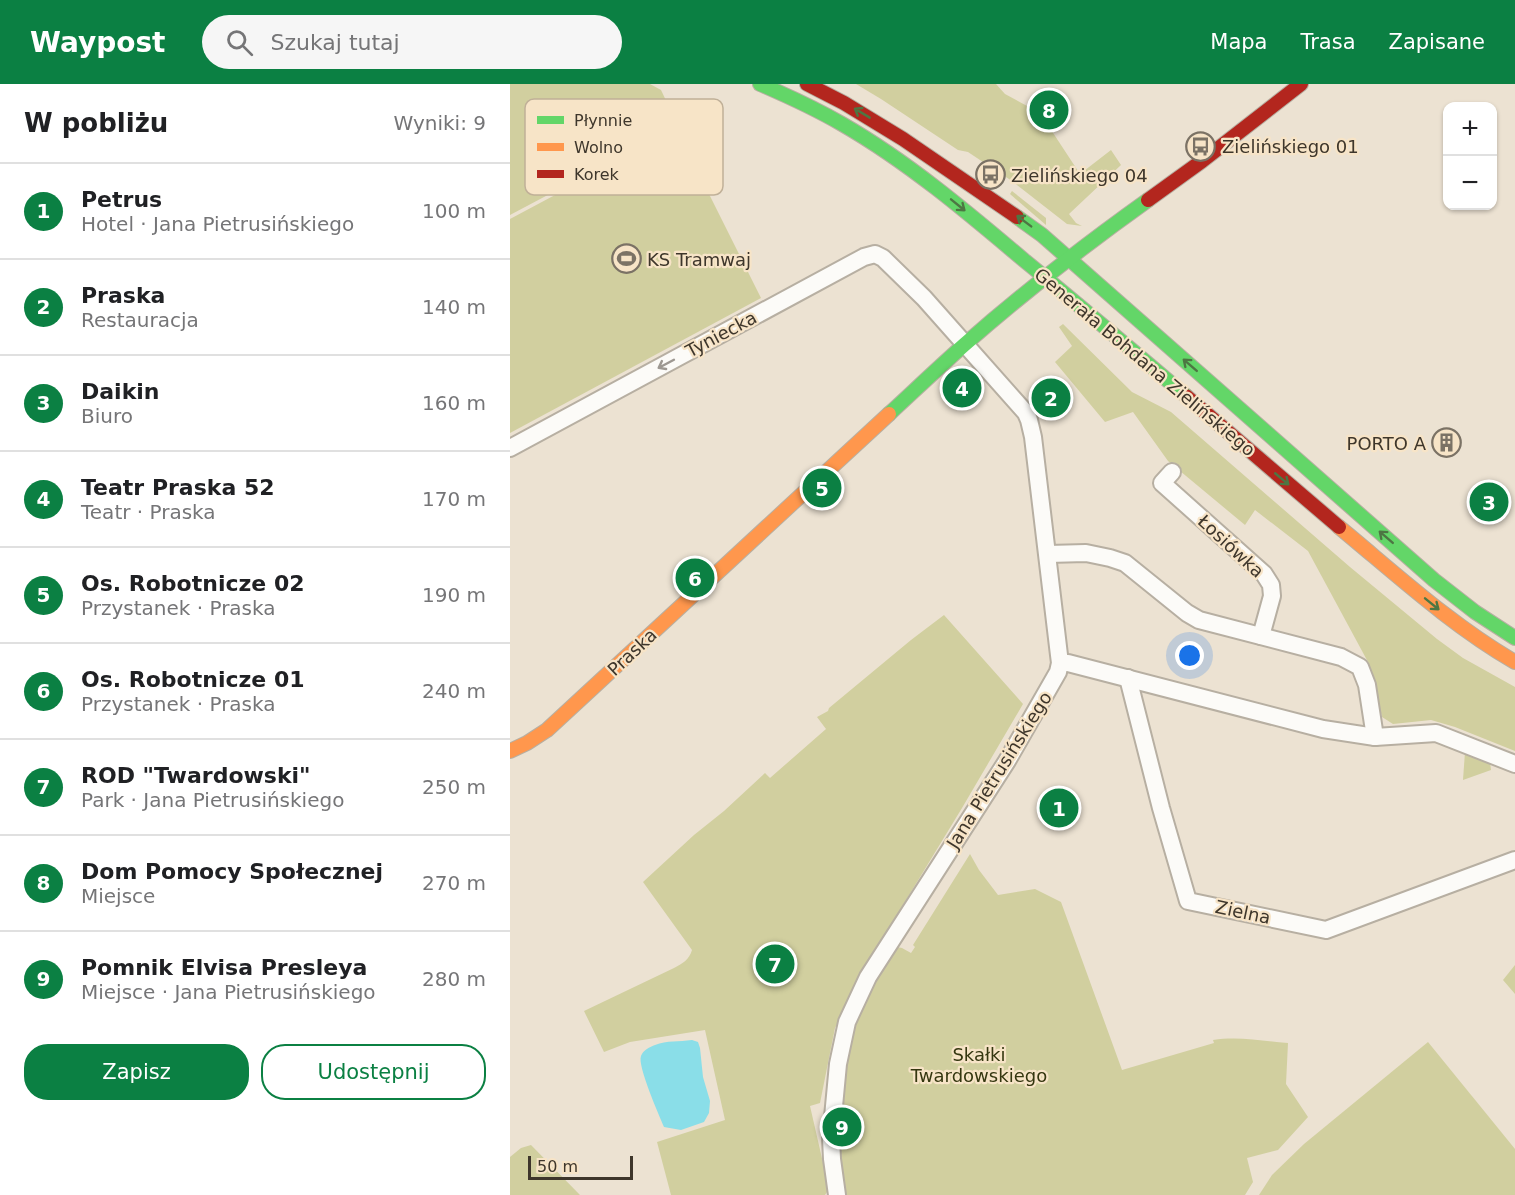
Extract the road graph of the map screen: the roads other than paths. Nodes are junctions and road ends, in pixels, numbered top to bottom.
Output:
1 (760, 84) edge
2 (807, 84) edge
3 (1301, 84) edge
4 (1069, 259) junction
5 (1046, 278) junction
6 (964, 345) junction
7 (510, 448) edge
8 (1172, 472) dead end
9 (1048, 554) junction
10 (1261, 636) junction
11 (1515, 638) edge
12 (1515, 662) edge
13 (1060, 663) junction
14 (1128, 678) junction
15 (1376, 737) junction
16 (510, 751) edge
17 (1515, 764) edge
18 (1515, 860) edge
19 (837, 1195) edge

1 -> 5 main road, Generała Bohdana Zielińskiego
4 -> 2 main road, Generała Bohdana Zielińskiego
3 - 4 main road, Praska
4 - 5 main road, Praska
11 -> 4 main road, Generała Bohdana Zielińskiego
5 - 6 main road, Praska
5 -> 12 main road, Generała Bohdana Zielińskiego
6 -> 7 street, Tyniecka
6 - 9 street
6 - 16 main road, Praska
8 - 10 street, Łosiówka
9 - 10 street
9 - 13 street
10 - 15 street
13 - 14 street
13 - 19 street, Jana Pietrusińskiego
14 - 15 street
14 - 18 street, Zielna
15 - 17 street

